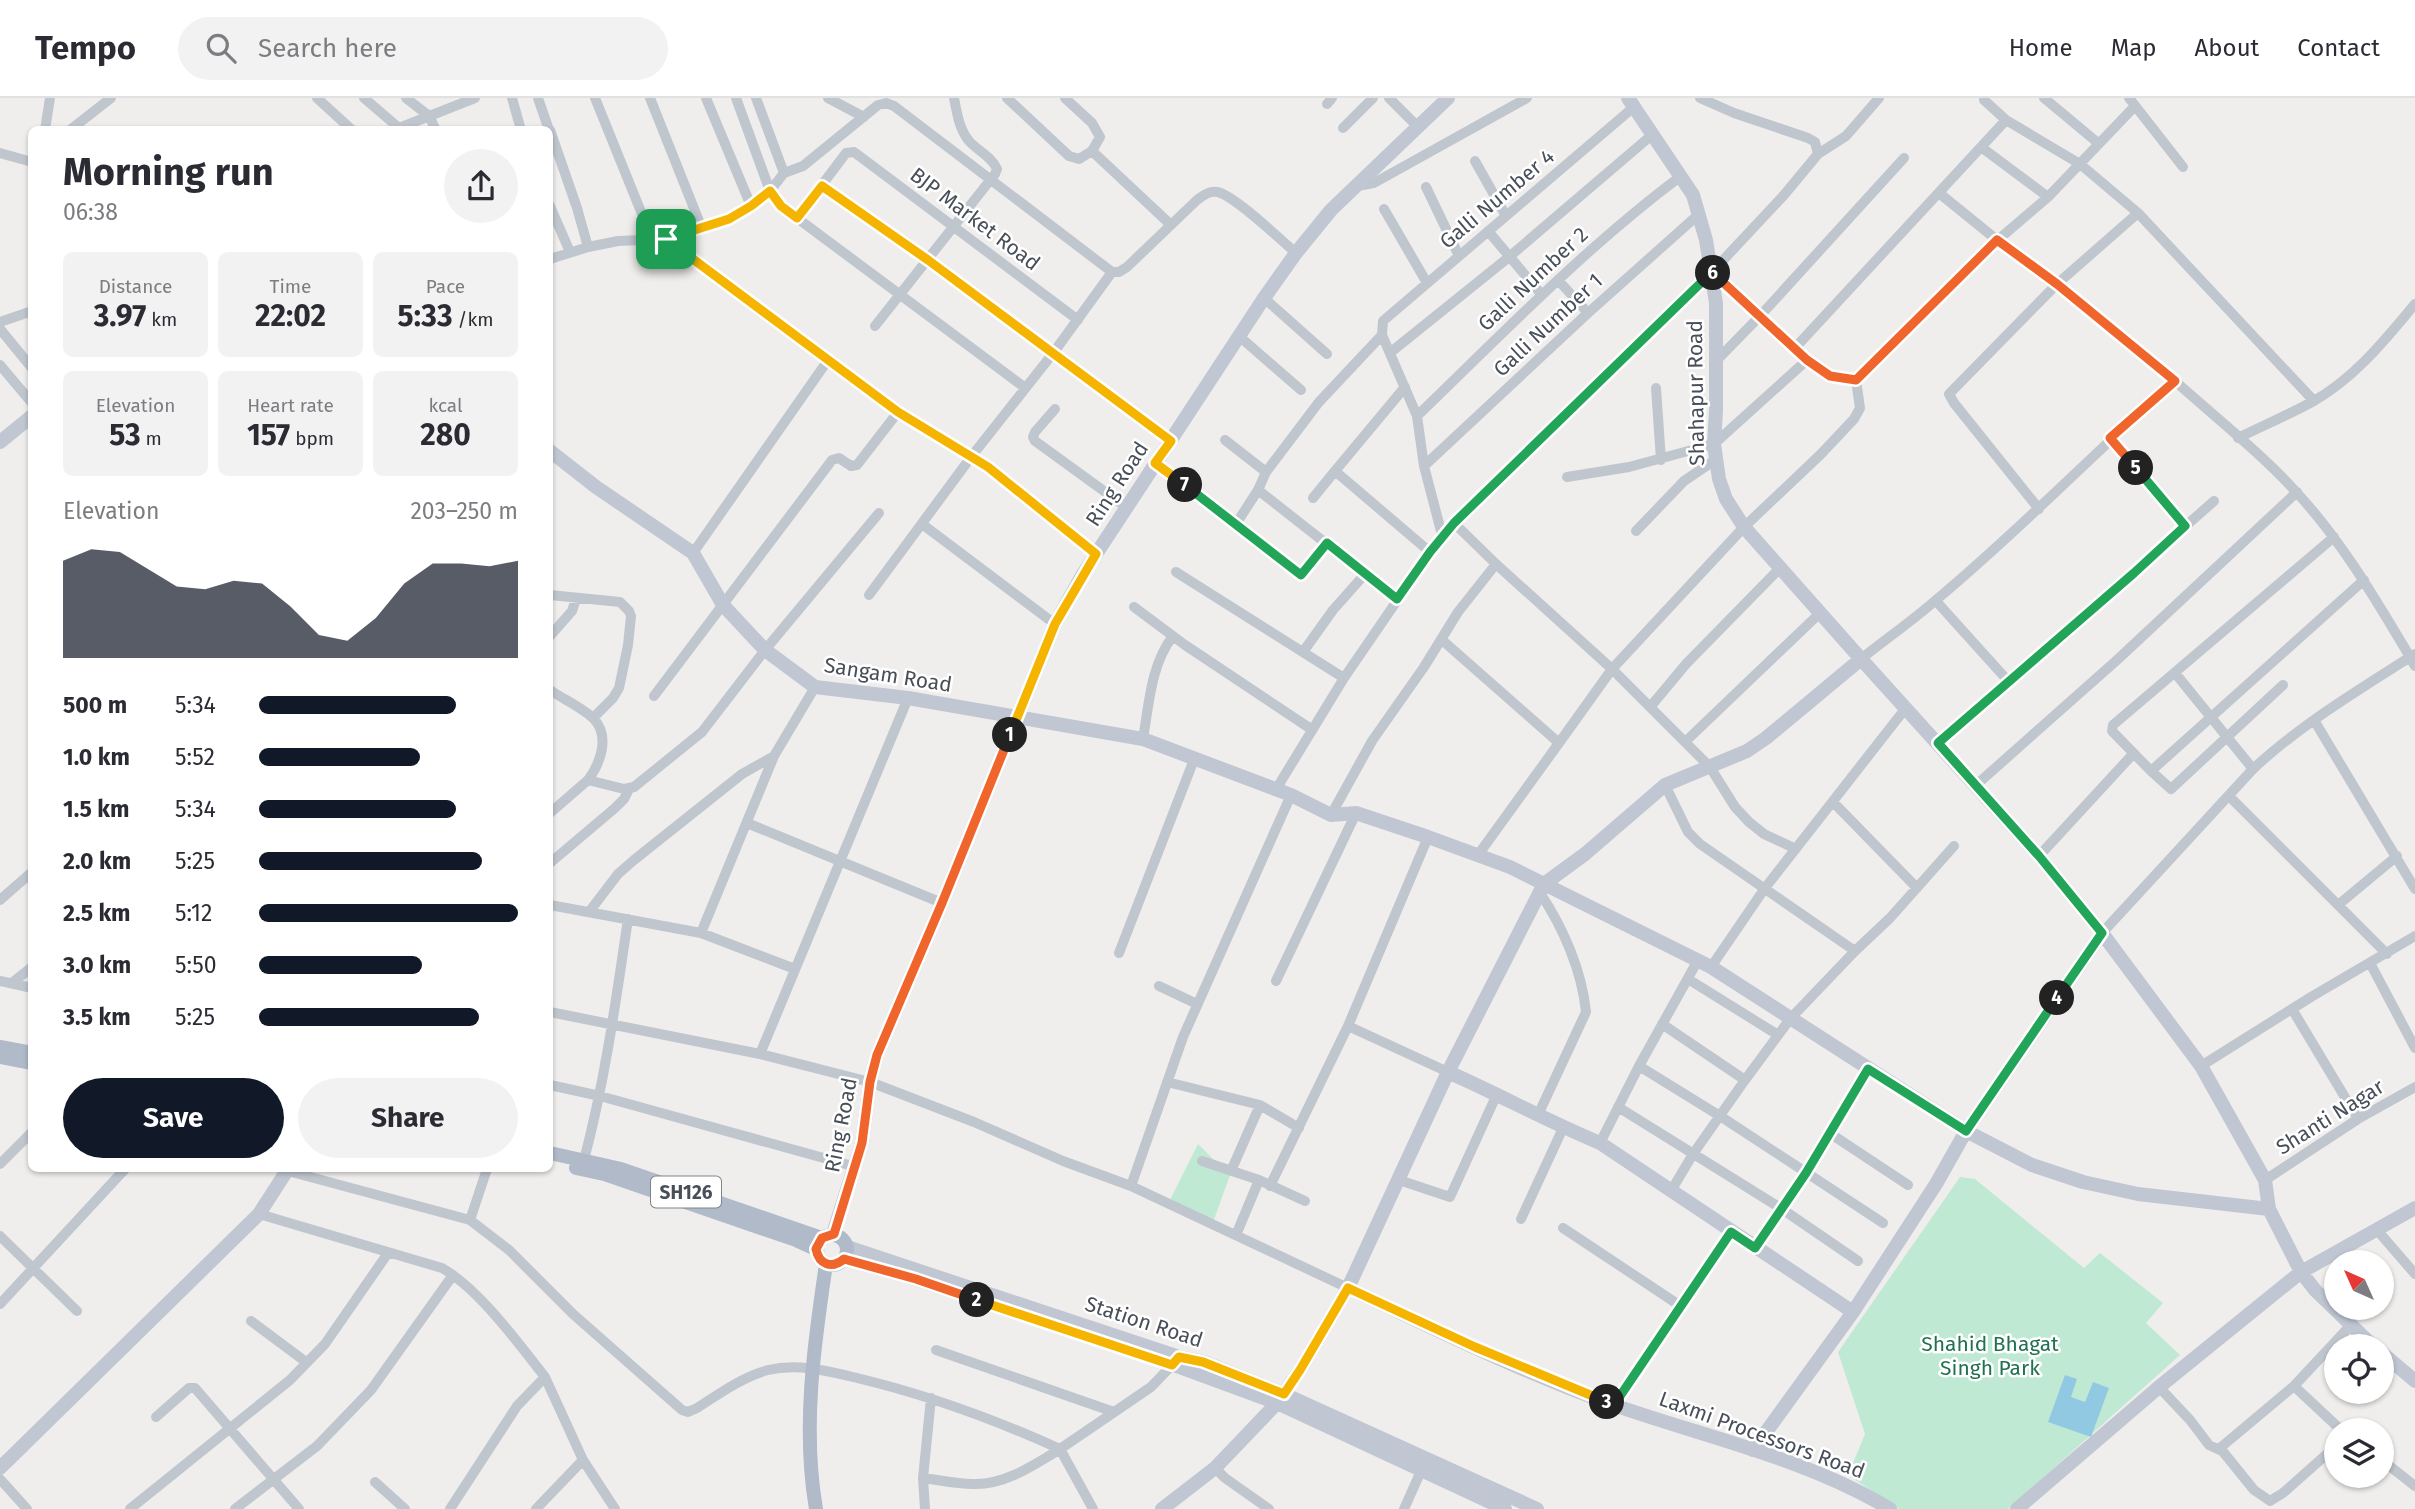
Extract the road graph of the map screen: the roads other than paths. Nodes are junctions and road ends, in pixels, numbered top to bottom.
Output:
1 (50, 98) edge
2 (111, 98) edge
3 (317, 98) edge
4 (364, 98) edge
5 (406, 98) edge
6 (475, 98) edge
7 (512, 98) edge
8 (538, 98) edge
9 (595, 98) edge
10 (650, 98) edge
11 (706, 98) edge
12 (736, 98) edge
13 (756, 98) edge
14 (828, 98) edge
15 (954, 98) edge
16 (1007, 98) edge
17 (1065, 98) edge
18 (1373, 98) edge
19 (1389, 98) edge
20 (1448, 98) edge
21 (1527, 98) edge
22 (1700, 98) edge
23 (1879, 98) edge
24 (2045, 98) edge
25 (1984, 100) edge
26 (1632, 102) edge
27 (2132, 102) edge
28 (429, 116) junction
29 (864, 117) junction
30 (2006, 120) junction
31 (46, 126) edge
32 (75, 126) edge
33 (348, 126) edge
34 (394, 126) edge
35 (404, 126) edge
36 (434, 126) edge
37 (520, 126) edge
38 (548, 126) edge
39 (1418, 127) junction
40 (1343, 128) dead end
41 (1653, 134) junction
42 (553, 141) edge
43 (2098, 143) junction
44 (1982, 147) junction
45 (1092, 151) junction
46 (0, 153) edge
47 (1818, 154) junction
48 (1904, 158) dead end
49 (28, 161) edge
50 (1475, 161) dead end
51 (2080, 164) junction
52 (2183, 167) dead end
53 (784, 173) junction
54 (1681, 176) junction
55 (991, 179) junction
56 (822, 186) junction
57 (1356, 186) junction
58 (1426, 187) dead end
59 (770, 191) junction
60 (1939, 192) junction
61 (2048, 197) junction
62 (751, 206) junction
63 (1384, 209) dead end
64 (553, 213) edge
65 (2138, 213) junction
66 (1699, 214) junction
67 (1506, 216) junction
68 (797, 218) junction
69 (1171, 225) junction
70 (701, 226) junction
71 (953, 226) junction
72 (1488, 231) junction
73 (652, 239) junction
74 (666, 239) junction
75 (1997, 240) junction
76 (589, 247) junction
77 (570, 252) junction
78 (1296, 253) junction
79 (1459, 256) junction
80 (1509, 257) junction
81 (553, 258) edge
82 (928, 260) junction
83 (1112, 272) junction
84 (1712, 272) junction
85 (1558, 280) junction
86 (1427, 283) junction
87 (2057, 284) junction
88 (900, 294) junction
89 (1542, 295) junction
90 (1264, 298) junction
91 (2415, 304) edge
92 (28, 312) edge
93 (1588, 313) junction
94 (1760, 316) junction
95 (1077, 320) junction
96 (0, 322) edge
97 (875, 326) dead end
98 (0, 329) edge
99 (1382, 335) junction
100 (1240, 337) junction
101 (1794, 349) junction
102 (1054, 352) junction
103 (1391, 352) junction
104 (1326, 354) dead end
105 (828, 360) junction
106 (1807, 360) junction
107 (1716, 361) junction
108 (28, 363) edge
109 (0, 365) edge
110 (1856, 380) junction
111 (2175, 381) junction
112 (1024, 387) junction
113 (1405, 387) junction
114 (1656, 388) dead end
115 (1301, 390) dead end
116 (28, 398) edge
117 (2314, 401) junction
118 (1055, 409) dead end
119 (898, 412) junction
120 (1417, 416) junction
121 (28, 419) edge
122 (2110, 438) junction
123 (2238, 438) junction
124 (1225, 440) dead end
125 (1171, 441) junction
126 (0, 442) edge
127 (1714, 444) junction
128 (553, 454) edge
129 (971, 457) junction
130 (1661, 460) junction
131 (1715, 460) junction
132 (1155, 463) junction
133 (1424, 466) junction
134 (1335, 471) junction
135 (1266, 472) junction
136 (1567, 477) dead end
137 (1258, 490) junction
138 (2297, 492) junction
139 (1313, 498) dead end
140 (2214, 501) dead end
141 (1126, 507) junction
142 (2039, 509) junction
143 (879, 513) dead end
144 (1454, 523) junction
145 (922, 524) junction
146 (1236, 524) junction
147 (2185, 526) junction
148 (1744, 527) junction
149 (1636, 531) dead end
150 (1442, 535) junction
151 (2333, 537) junction
152 (1327, 543) junction
153 (1430, 552) junction
154 (692, 553) junction
155 (1096, 554) junction
156 (1496, 564) junction
157 (1781, 567) junction
158 (1175, 572) dead end
159 (1365, 574) junction
160 (2364, 580) junction
161 (553, 595) edge
162 (869, 596) dead end
163 (576, 599) junction
164 (1397, 599) junction
165 (1936, 601) junction
166 (723, 604) junction
167 (1134, 607) dead end
168 (1821, 612) junction
169 (1055, 624) junction
170 (553, 632) edge
171 (1173, 636) junction
172 (1442, 640) junction
173 (765, 650) junction
174 (1303, 652) junction
175 (1861, 659) junction
176 (2413, 659) edge
177 (1612, 669) junction
178 (2175, 673) junction
179 (1344, 678) junction
180 (2009, 682) junction
181 (2283, 685) dead end
182 (815, 687) junction
183 (553, 692) edge
184 (654, 696) dead end
185 (908, 698) junction
186 (1651, 706) junction
187 (1905, 709) junction
188 (1017, 716) junction
189 (2210, 716) junction
190 (593, 718) junction
191 (2314, 720) junction
192 (1311, 729) junction
193 (2227, 737) junction
194 (1143, 739) junction
195 (1686, 741) junction
196 (1559, 743) junction
197 (1938, 743) junction
198 (2133, 754) junction
199 (774, 756) junction
200 (1195, 757) junction
201 (1710, 767) junction
202 (2253, 769) junction
203 (2151, 771) junction
204 (588, 780) junction
205 (1665, 785) junction
206 (1975, 786) junction
207 (629, 789) junction
208 (1275, 790) junction
209 (1291, 796) junction
210 (2229, 796) junction
211 (1833, 802) junction
212 (553, 810) edge
213 (1356, 813) junction
214 (1331, 815) junction
215 (747, 823) junction
216 (1428, 837) junction
217 (1954, 846) dead end
218 (1796, 849) junction
219 (1478, 855) junction
220 (2039, 856) junction
221 (2397, 856) junction
222 (553, 860) edge
223 (842, 861) junction
224 (28, 876) edge
225 (1765, 888) junction
226 (1917, 888) junction
227 (2415, 888) edge
228 (1542, 889) junction
229 (0, 900) edge
230 (942, 903) junction
231 (2338, 905) junction
232 (553, 906) edge
233 (589, 912) junction
234 (628, 919) junction
235 (701, 933) junction
236 (2102, 933) junction
237 (2415, 936) edge
238 (1855, 951) junction
239 (1119, 953) dead end
240 (2387, 954) junction
241 (1705, 963) junction
242 (2370, 963) junction
243 (795, 969) junction
244 (28, 970) edge
245 (1688, 979) junction
246 (0, 981) edge
247 (1276, 981) dead end
248 (12, 983) junction
249 (1159, 986) dead end
250 (28, 987) edge
251 (1197, 1004) junction
252 (2292, 1009) junction
253 (553, 1013) edge
254 (1790, 1019) junction
255 (1662, 1024) junction
256 (613, 1026) junction
257 (1349, 1026) junction
258 (1778, 1035) junction
259 (0, 1047) edge
260 (2415, 1048) edge
261 (28, 1052) edge
262 (760, 1054) junction
263 (0, 1057) edge
264 (28, 1062) edge
265 (1639, 1066) junction
266 (2201, 1066) junction
267 (1868, 1069) junction
268 (1448, 1072) junction
269 (1745, 1080) junction
270 (870, 1082) junction
271 (1167, 1082) junction
272 (553, 1086) edge
273 (2415, 1087) edge
274 (1497, 1094) junction
275 (600, 1096) junction
276 (1259, 1105) junction
277 (1618, 1107) junction
278 (1538, 1115) junction
279 (1720, 1116) junction
280 (2358, 1119) junction
281 (1299, 1128) junction
282 (1563, 1128) junction
283 (1966, 1131) junction
284 (1831, 1134) junction
285 (28, 1136) edge
286 (1600, 1143) junction
287 (553, 1154) edge
288 (1693, 1154) junction
289 (584, 1160) junction
290 (1202, 1161) dead end
291 (553, 1163) edge
292 (0, 1164) edge
293 (856, 1167) junction
294 (1231, 1171) junction
295 (122, 1172) edge
296 (287, 1172) edge
297 (295, 1172) edge
298 (486, 1172) edge
299 (1806, 1173) junction
300 (1259, 1180) junction
301 (1399, 1180) junction
302 (2265, 1180) junction
303 (1270, 1185) junction
304 (1908, 1185) dead end
305 (1130, 1186) junction
306 (1671, 1191) junction
307 (1306, 1201) dead end
308 (2415, 1208) edge
309 (1782, 1209) junction
310 (2269, 1209) junction
311 (259, 1214) junction
312 (1521, 1219) dead end
313 (470, 1220) junction
314 (1883, 1223) dead end
315 (1563, 1228) dead end
316 (2377, 1230) junction
317 (1731, 1232) junction
318 (0, 1236) edge
319 (1236, 1236) junction
320 (824, 1241) junction
321 (1755, 1248) junction
322 (388, 1252) junction
323 (845, 1253) junction
324 (1858, 1261) dead end
325 (826, 1264) junction
326 (33, 1269) junction
327 (2301, 1272) junction
328 (2415, 1274) edge
329 (453, 1275) junction
330 (1348, 1288) junction
331 (0, 1304) edge
332 (1679, 1305) junction
333 (77, 1311) dead end
334 (1853, 1312) junction
335 (251, 1321) dead end
336 (2350, 1326) junction
337 (2359, 1334) edge
338 (936, 1350) dead end
339 (1176, 1361) junction
340 (306, 1362) junction
341 (2394, 1363) edge
342 (812, 1367) junction
343 (545, 1377) junction
344 (2415, 1381) edge
345 (2294, 1386) junction
346 (2159, 1387) junction
347 (931, 1398) junction
348 (1280, 1398) junction
349 (1614, 1405) junction
350 (1114, 1412) junction
351 (156, 1418) dead end
352 (2328, 1418) edge
353 (231, 1430) junction
354 (2220, 1448) junction
355 (1060, 1449) junction
356 (1753, 1450) junction
357 (2324, 1457) edge
358 (583, 1460) junction
359 (0, 1468) edge
360 (1215, 1468) junction
361 (2394, 1469) edge
362 (1421, 1471) junction
363 (923, 1478) junction
364 (0, 1479) edge
365 (275, 1480) junction
366 (375, 1482) dead end
367 (2415, 1486) edge
368 (240, 1508) edge
369 (27, 1509) edge
370 (130, 1509) edge
371 (299, 1509) edge
372 (405, 1509) edge
373 (450, 1509) edge
374 (536, 1509) edge
375 (615, 1509) edge
376 (816, 1509) edge
377 (925, 1509) edge
378 (1093, 1509) edge
379 (1162, 1509) edge
380 (1269, 1509) edge
381 (1404, 1509) edge
382 (1505, 1509) edge
383 (1537, 1509) edge
384 (1890, 1509) edge
385 (2017, 1509) edge

1 - 31 street
2 - 32 street
3 - 33 street
4 - 34 street
5 - 28 street
6 - 28 street
7 - 37 street
8 - 38 street
9 - 73 street
10 - 70 street
11 - 62 street
12 - 59 street
13 - 53 street
14 - 29 street
15 - 55 street
16 - 45 street
17 - 45 street
18 - 40 street
19 - 39 street
20 - 39 main road, Ring Road
21 - 57 street
22 - 47 street
23 - 47 street
24 - 43 street
25 - 30 street
26 - 41 main road, Shahapur Road
26 - 67 street, Galli Number 4
27 - 43 street
27 - 52 street
28 - 35 street
28 - 36 street
29 - 53 street
29 - 55 street
30 - 44 street
30 - 51 street
39 - 57 main road, Ring Road
41 - 54 main road, Shahapur Road
41 - 80 street
42 - 76 street
43 - 51 street
44 - 60 street
44 - 61 street
45 - 69 street
46 - 49 street
47 - 84 street
48 - 94 street
50 - 67 street
51 - 61 street
51 - 65 street
53 - 59 street
54 - 66 main road, Shahapur Road
54 - 85 street, Galli Number 2
55 - 71 street
55 - 83 street
56 - 68 street
56 - 71 street, BJP Market Road
56 - 82 street
57 - 78 main road, Ring Road
58 - 79 street
59 - 62 street
59 - 68 street
60 - 75 street
60 - 101 street
61 - 75 street
62 - 70 street
63 - 86 street
64 - 77 street
65 - 87 street
65 - 117 street
66 - 84 main road, Shahapur Road
66 - 93 street, Galli Number 1
67 - 72 street, Galli Number 4
68 - 88 street
69 - 78 street
69 - 83 street
70 - 74 street
71 - 82 street
71 - 95 street, BJP Market Road
72 - 79 street, Galli Number 4
72 - 80 street
73 - 74 street
73 - 76 street
74 - 105 street
75 - 87 street
75 - 110 street
76 - 77 street
77 - 81 street
78 - 90 main road, Ring Road
79 - 86 street, Galli Number 4
80 - 89 street
80 - 103 street
82 - 88 street
82 - 102 street
83 - 95 street
84 - 94 street
84 - 107 main road, Shahapur Road
84 - 144 street
85 - 89 street, Galli Number 2
85 - 93 street
86 - 99 street, Galli Number 4
87 - 111 street
87 - 142 street
88 - 97 street
88 - 112 street
89 - 120 street, Galli Number 2
90 - 100 main road, Ring Road
90 - 104 street
91 - 117 street
92 - 96 street
93 - 133 street, Galli Number 1
94 - 101 street
94 - 107 street
95 - 102 street
98 - 108 street
99 - 103 street
99 - 135 street
100 - 115 street
100 - 125 main road, Ring Road
101 - 106 street
102 - 112 street
102 - 125 street
103 - 113 street
105 - 119 street
105 - 154 street
106 - 110 street
106 - 127 street
107 - 127 main road, Shahapur Road
109 - 116 street
110 - 148 street
111 - 122 street
111 - 123 street
112 - 129 street
113 - 120 street
113 - 134 street
114 - 130 street
117 - 123 street
118 - 141 street
119 - 129 street
119 - 166 street
120 - 133 street
121 - 126 main road
122 - 142 street
122 - 147 street
123 - 138 street
124 - 135 street
125 - 132 main road, Ring Road
127 - 130 street
127 - 131 main road, Shahapur Road
128 - 154 main road, Sangam Road
129 - 145 street
129 - 155 street
130 - 136 street
131 - 148 main road, Shahapur Road
131 - 149 street
132 - 141 main road, Ring Road
132 - 146 street
133 - 150 street
134 - 139 street
134 - 153 street
135 - 137 street
137 - 146 street
137 - 152 street
138 - 151 street
138 - 206 street
140 - 147 street
141 - 155 main road, Ring Road
142 - 165 street
143 - 173 street
144 - 150 street
144 - 156 street
145 - 162 street
145 - 169 street
146 - 152 street
147 - 180 street
148 - 157 main road, Shahapur Road
148 - 177 street
150 - 153 street
151 - 160 street
151 - 178 street
152 - 159 street
153 - 164 street
154 - 166 main road, Sangam Road
155 - 169 main road, Ring Road
156 - 172 street
156 - 177 street
157 - 168 main road, Shahapur Road
157 - 186 street
158 - 174 street
159 - 164 street
159 - 174 street
160 - 176 street
160 - 189 street
161 - 163 street
163 - 170 street
163 - 190 street
164 - 179 street
165 - 175 street
165 - 180 street
166 - 173 main road, Sangam Road
166 - 184 street
167 - 171 street
168 - 175 main road, Shahapur Road
168 - 195 street
169 - 188 main road, Ring Road
171 - 192 street
171 - 194 street
172 - 196 street
172 - 214 street
173 - 182 main road, Sangam Road
173 - 207 street
174 - 179 street
175 - 187 main road, Shahapur Road
175 - 201 main road
176 - 191 street
177 - 186 street
177 - 196 street
178 - 189 street
178 - 198 street
179 - 192 street
180 - 197 street
181 - 193 street
182 - 185 main road, Sangam Road
182 - 199 street
183 - 190 street
185 - 188 main road, Sangam Road
185 - 223 street
186 - 195 street
187 - 197 main road, Shahapur Road
187 - 211 street
188 - 194 main road, Sangam Road
188 - 230 main road, Ring Road
189 - 193 street
189 - 203 street
190 - 204 street
191 - 202 street
191 - 221 street
192 - 208 street
193 - 202 street
193 - 203 street
194 - 200 main road, Sangam Road
195 - 201 street
196 - 219 street
197 - 206 main road, Shahapur Road
198 - 203 street
198 - 220 street
199 - 215 street
199 - 233 street
200 - 208 main road, Sangam Road
200 - 239 street
201 - 205 main road
201 - 218 street
202 - 210 street
204 - 207 street
204 - 212 street
205 - 225 street
205 - 228 main road
206 - 220 main road, Shahapur Road
207 - 222 street
208 - 209 main road, Sangam Road
209 - 214 main road, Sangam Road
209 - 251 street
210 - 231 street
210 - 236 street
211 - 218 street
211 - 226 street
213 - 214 main road
213 - 216 main road
213 - 247 street
215 - 223 street
215 - 235 street
216 - 219 main road
216 - 257 street
217 - 226 street
218 - 225 street
219 - 228 main road
220 - 236 main road, Shahapur Road
221 - 227 street
221 - 231 street
223 - 230 street
223 - 243 street
224 - 229 street
225 - 238 street
225 - 241 street
226 - 238 street
228 - 241 main road
228 - 268 main road
228 - 278 street
230 - 270 main road, Ring Road
231 - 240 street
232 - 233 street
233 - 234 street
234 - 235 street
234 - 256 street
235 - 243 street
236 - 266 main road, Shahapur Road
236 - 283 main road
237 - 240 street
238 - 254 street
240 - 242 street
241 - 245 street
241 - 254 main road
242 - 252 street
242 - 260 street
243 - 262 street
244 - 248 street
245 - 255 street
245 - 258 street
246 - 248 street
248 - 250 street
249 - 251 street
251 - 271 street
252 - 266 street
252 - 280 street
253 - 256 street
254 - 258 street
254 - 267 main road
255 - 265 street
255 - 269 street
256 - 262 street
256 - 275 street
257 - 268 street
257 - 281 street
258 - 269 street
259 - 261 main road
262 - 270 street
263 - 264 main road
265 - 277 street
265 - 279 street
266 - 302 main road, Shahapur Road
267 - 283 main road
267 - 284 street
268 - 274 main road
268 - 301 main road
269 - 279 street
270 - 293 main road, Ring Road
270 - 305 street
271 - 276 street
271 - 305 street
272 - 275 street
273 - 280 street, Shanti Nagar
274 - 278 main road
274 - 301 street
275 - 289 street
275 - 293 street
276 - 281 street
276 - 294 street
277 - 286 street
277 - 288 street
278 - 282 main road
279 - 288 street
279 - 299 street
280 - 302 street, Shanti Nagar
281 - 303 street
282 - 286 main road
282 - 312 street
283 - 310 main road
283 - 334 main road
284 - 299 street
284 - 304 street
285 - 292 street
286 - 306 main road
287 - 289 main road, SH126
288 - 306 street
288 - 309 street
289 - 320 main road, SH126
290 - 294 street
291 - 320 main road, SH126
293 - 320 main road, Ring Road
294 - 300 street
295 - 326 street
296 - 311 main road
297 - 313 street
298 - 313 street
299 - 309 street
299 - 314 street
300 - 303 street
300 - 319 street
301 - 330 main road
302 - 310 main road
303 - 307 street
305 - 319 street
306 - 317 main road
308 - 316 main road
309 - 321 street
309 - 324 street
310 - 327 main road
311 - 322 street
311 - 359 main road
313 - 342 street
315 - 332 street
316 - 327 main road
316 - 328 street
317 - 321 main road
317 - 332 street
318 - 326 street
319 - 330 street
320 - 323 main road, SH126
320 - 325 main road
321 - 334 main road
322 - 329 street
322 - 340 street
323 - 325 main road
323 - 339 main road, Station Road
325 - 342 main road
326 - 331 street
326 - 333 street
327 - 336 main road
327 - 346 main road
329 - 343 street
329 - 365 street
330 - 348 main road
330 - 349 main road, Laxmi Processors Road
332 - 349 street
334 - 356 main road
335 - 340 street
336 - 337 main road
336 - 345 street
338 - 350 street
339 - 348 main road, Station Road
339 - 350 street
340 - 353 street
341 - 344 main road
342 - 347 street
342 - 376 main road
343 - 358 street
343 - 373 street
345 - 352 street
345 - 354 street
346 - 354 street
346 - 385 main road
347 - 355 street
347 - 363 street
348 - 360 main road
348 - 362 main road, Station Road
348 - 383 main road, Station Road
349 - 356 main road, Laxmi Processors Road
350 - 355 street
351 - 353 street
353 - 365 street
353 - 370 street
354 - 357 street
355 - 363 street
355 - 378 street
356 - 384 main road, Laxmi Processors Road
358 - 374 street
358 - 375 street
360 - 379 main road
360 - 380 street
361 - 367 street
362 - 381 street
362 - 382 main road, Station Road
363 - 377 street
364 - 369 street
365 - 368 street
365 - 371 street
366 - 372 street

